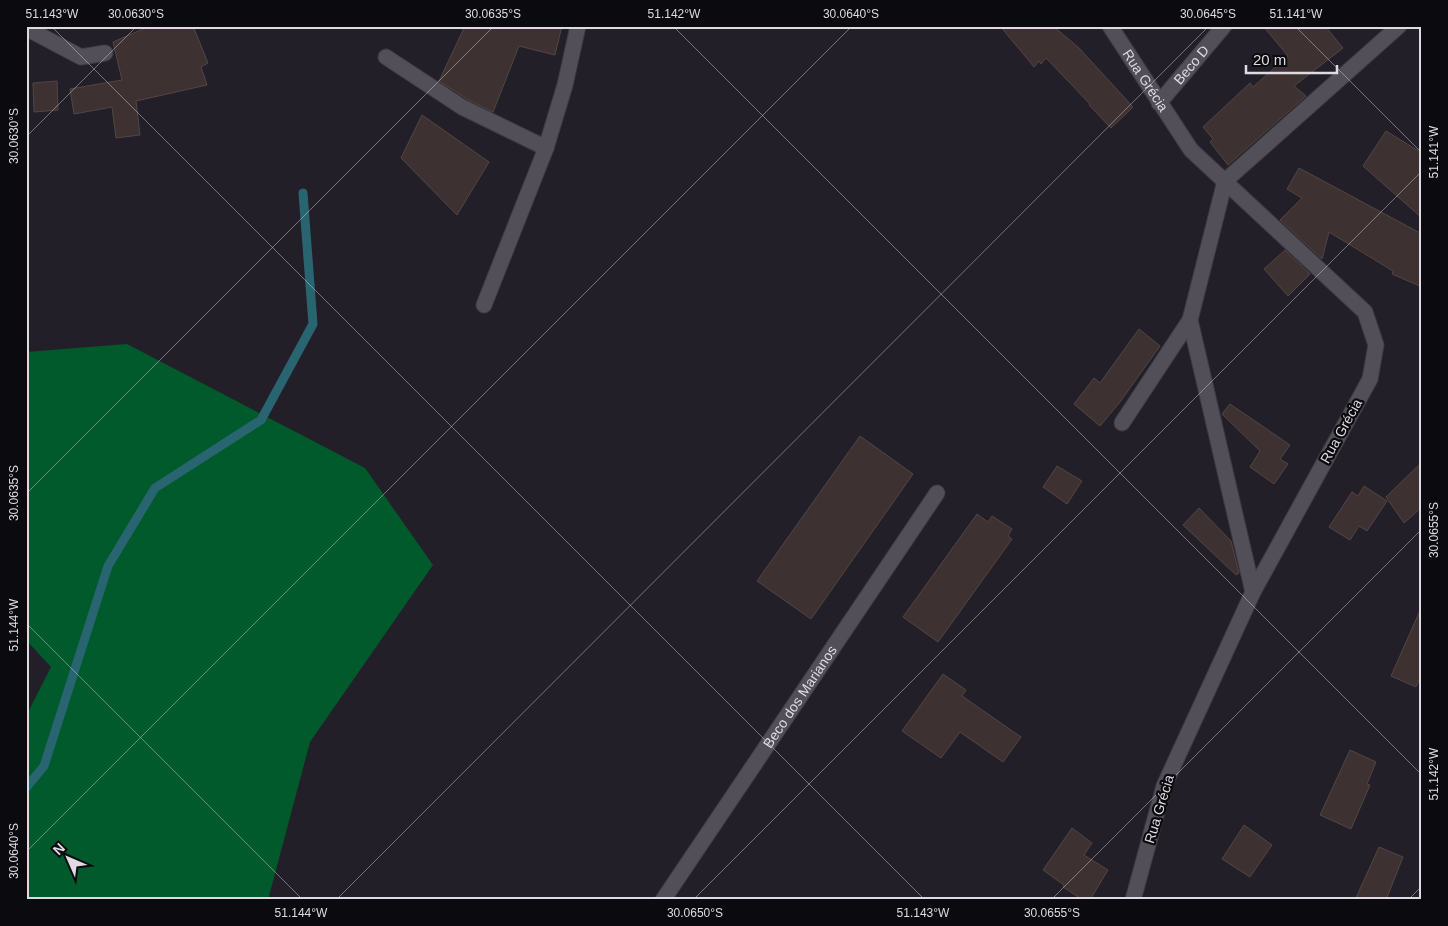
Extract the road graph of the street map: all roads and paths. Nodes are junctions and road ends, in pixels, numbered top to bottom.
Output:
1 (578, 26) edge
2 (1110, 26) edge
3 (1224, 26) edge
4 (1399, 26) edge
5 (26, 28) edge
6 (106, 53) dead end
7 (386, 57) dead end
8 (1159, 103) junction
9 (546, 148) junction
10 (1225, 182) junction
11 (484, 305) dead end
12 (1190, 320) junction
13 (1122, 423) dead end
14 (937, 493) dead end
15 (1253, 592) junction
16 (663, 900) edge
17 (1133, 900) edge

1 - 9 street
2 - 8 street, Rua Grécia
3 - 8 street, Beco D
4 - 10 street
5 - 6 street
7 - 9 street
8 - 10 street, Rua Grécia
9 - 11 street
10 - 12 street
10 - 15 street, Rua Grécia
12 - 13 street
12 - 15 street
14 - 16 street, Beco dos Marianos
15 - 17 street, Rua Grécia

